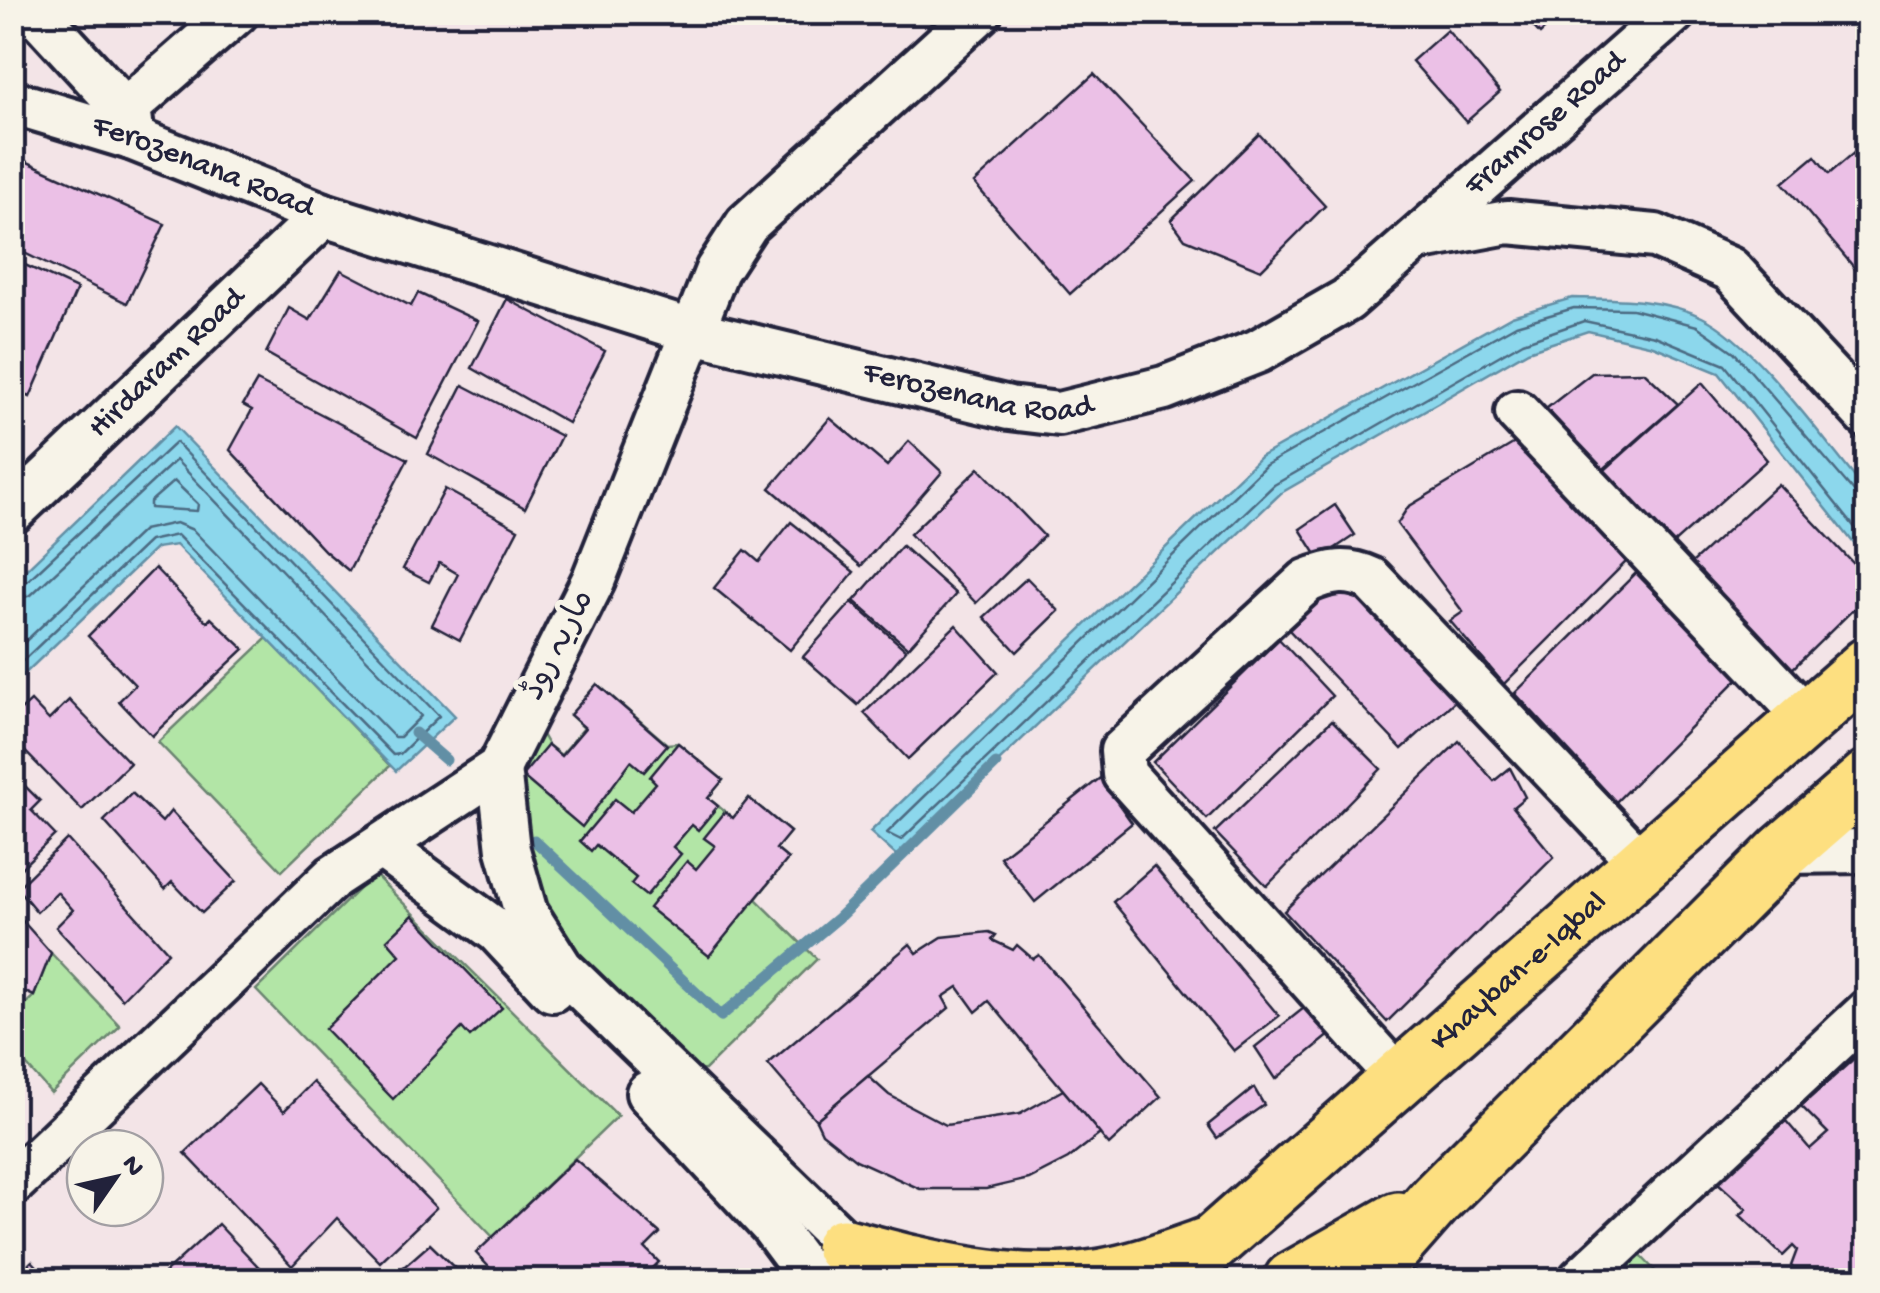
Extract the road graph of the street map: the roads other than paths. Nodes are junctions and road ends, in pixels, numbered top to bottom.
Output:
1 (35, 12) edge
2 (237, 12) edge
3 (980, 12) edge
4 (1674, 12) edge
5 (12, 102) edge
6 (128, 124) junction
7 (324, 216) junction
8 (1421, 238) junction
9 (694, 332) junction
10 (1517, 412) dead end
11 (1868, 417) edge
12 (12, 512) edge
13 (1868, 665) edge
14 (1807, 718) junction
15 (498, 768) junction
16 (1868, 778) edge
17 (382, 847) junction
18 (1868, 851) edge
19 (1783, 852) junction
20 (1642, 864) junction
21 (497, 931) junction
22 (1868, 1012) edge
23 (1399, 1079) junction
24 (12, 1184) edge
25 (1436, 1199) junction
26 (1212, 1244) junction
27 (840, 1269) edge
28 (888, 1280) edge
29 (1171, 1280) edge
30 (1292, 1280) edge
31 (1365, 1280) edge
32 (1580, 1280) edge

1 - 6 street
2 - 6 street
3 - 9 street, ماریہ روڈ
4 - 8 street, Framrose Road
5 - 6 street, Ferozenana Road
6 - 7 street, Ferozenana Road
7 - 9 street, Ferozenana Road
7 - 12 street, Hirdaram Road
8 - 9 street, Ferozenana Road
8 - 11 street, Ferozenana Road
9 - 15 street, ماریہ روڈ
10 - 14 street
13 - 14 main road, Khayban-e-Iqbal
14 - 20 main road, Khayban-e-Iqbal
15 - 17 street, ماریہ روڈ
15 - 21 street
15 - 27 street
16 - 19 main road
17 - 21 street
17 - 24 street, ماریہ روڈ
18 - 19 street
19 - 25 main road
20 - 23 main road, Khayban-e-Iqbal
20 - 23 street
21 - 27 street
22 - 32 street
23 - 26 main road, Khayban-e-Iqbal
25 - 30 main road
25 - 31 main road
26 - 27 main road
26 - 29 main road, Khayban-e-Iqbal
27 - 28 street

